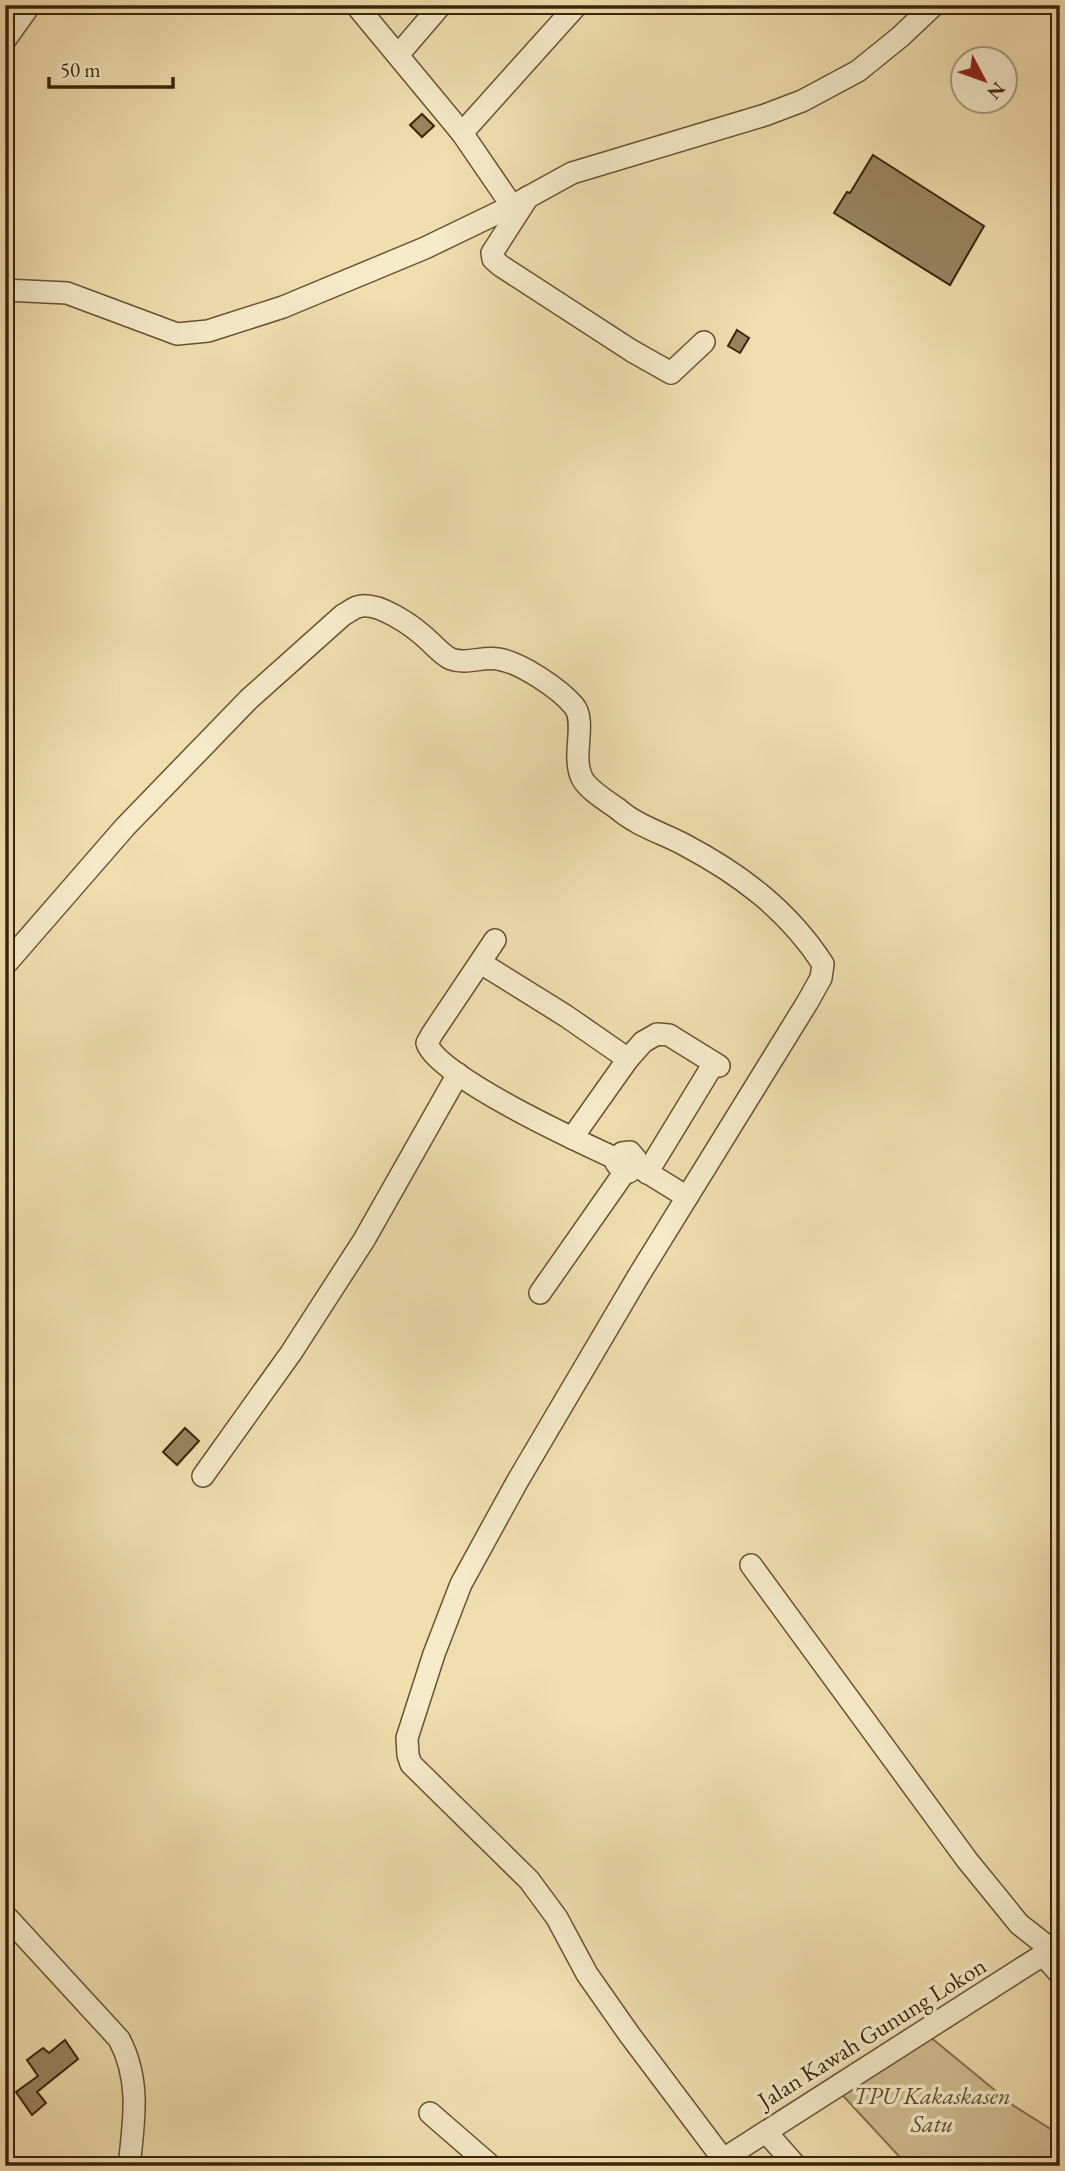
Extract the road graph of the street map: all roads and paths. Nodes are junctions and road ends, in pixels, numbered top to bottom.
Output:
1 (30, 5) edge
2 (356, 5) edge
3 (441, 5) edge
4 (577, 5) edge
5 (934, 5) edge
6 (5, 40) edge
7 (398, 55) junction
8 (462, 133) junction
9 (520, 202) junction
10 (5, 290) edge
11 (704, 342) dead end
12 (495, 940) dead end
13 (481, 963) junction
14 (5, 965) edge
15 (628, 1059) junction
16 (458, 1074) junction
17 (572, 1139) junction
18 (631, 1168) junction
19 (687, 1197) junction
20 (540, 1293) dead end
21 (203, 1476) dead end
22 (751, 1565) dead end
23 (5, 1915) edge
24 (1052, 1950) edge
25 (1060, 1974) edge
26 (430, 2113) dead end
27 (766, 2132) junction
28 (718, 2162) edge
29 (129, 2166) edge
30 (491, 2166) edge
31 (796, 2166) edge

1 - 6 street
2 - 7 street
3 - 7 street
4 - 8 street
5 - 9 street
7 - 8 street
8 - 9 street
9 - 10 street
9 - 11 street
12 - 13 street
13 - 15 street
13 - 16 street
14 - 19 street
15 - 17 street
15 - 18 street
16 - 17 street
16 - 21 street
17 - 18 street
18 - 19 street
18 - 20 street
19 - 28 street
22 - 24 street
23 - 29 street
24 - 25 street
24 - 27 street, Jalan Kawah Gunung Lokon
26 - 30 street
27 - 28 street, Jalan Kawah Gunung Lokon
27 - 31 street

